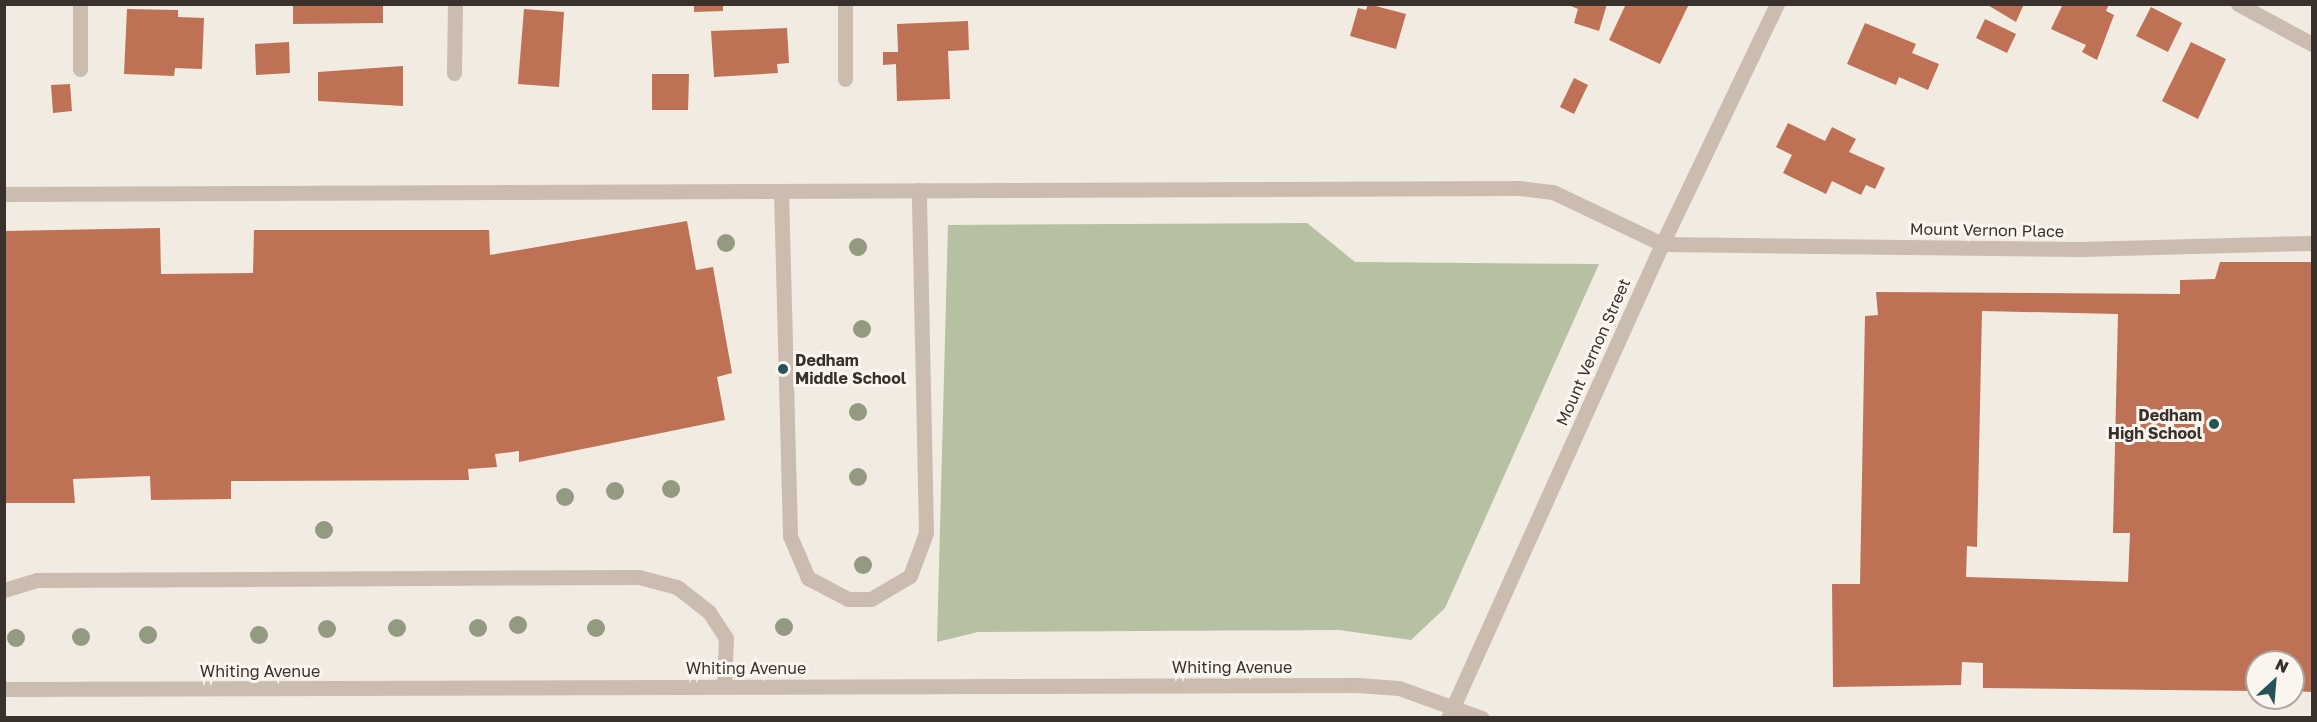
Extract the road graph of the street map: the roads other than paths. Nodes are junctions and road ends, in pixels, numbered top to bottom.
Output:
1 (80, 4) edge
2 (455, 4) edge
3 (845, 4) edge
4 (1777, 4) edge
5 (2238, 4) edge
6 (2313, 44) edge
7 (80, 69) dead end
8 (454, 74) dead end
9 (845, 80) dead end
10 (919, 190) junction
11 (781, 191) junction
12 (4, 194) edge
13 (2313, 243) edge
14 (1662, 244) junction
15 (4, 590) edge
16 (724, 686) junction
17 (4, 689) edge
18 (1451, 711) edge
19 (1482, 717) edge

1 - 7 street
2 - 8 street
3 - 9 street
4 - 14 street, Mount Vernon Street
5 - 6 street
10 - 11 street
10 - 11 street
10 - 14 street
11 - 12 street
13 - 14 street, Mount Vernon Place
14 - 18 street, Mount Vernon Street
15 - 16 street
16 - 17 street, Whiting Avenue
16 - 18 street, Whiting Avenue
18 - 19 street, Whiting Avenue

